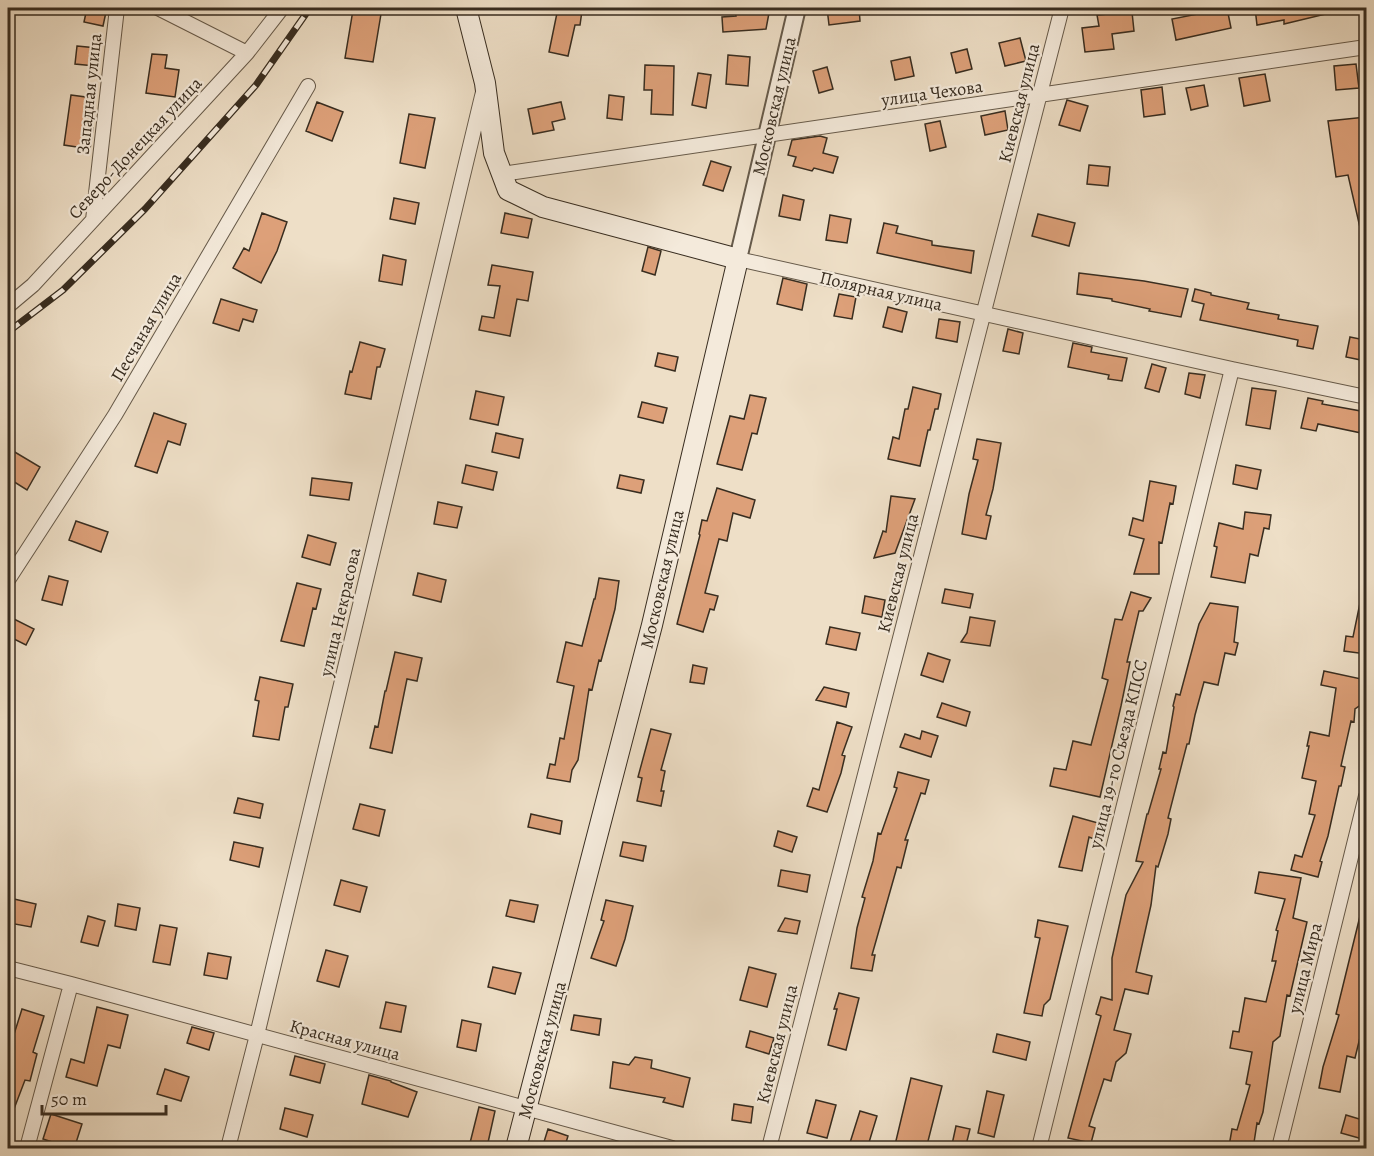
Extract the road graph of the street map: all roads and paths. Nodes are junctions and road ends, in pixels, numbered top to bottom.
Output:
1 (117, 8) edge
2 (158, 8) edge
3 (282, 8) edge
4 (466, 8) edge
5 (797, 8) edge
6 (1062, 8) edge
7 (1366, 47) edge
8 (247, 53) junction
9 (485, 83) junction
10 (308, 86) dead end
11 (1040, 95) junction
12 (767, 135) junction
13 (502, 174) junction
14 (93, 220) junction
15 (738, 258) junction
16 (8, 306) edge
17 (983, 314) junction
18 (1232, 369) junction
19 (1366, 397) edge
20 (8, 580) edge
21 (1366, 795) edge
22 (8, 968) edge
23 (71, 984) junction
24 (257, 1035) junction
25 (527, 1109) junction
26 (27, 1149) edge
27 (228, 1149) edge
28 (516, 1149) edge
29 (672, 1149) edge
30 (769, 1149) edge
31 (1039, 1149) edge
32 (1279, 1149) edge

1 - 14 street, Западная улица
2 - 8 street
3 - 8 street, Северо-Донецкая улица
4 - 9 main road, Полярная улица
5 - 12 street, Московская улица
6 - 11 street, Киевская улица
7 - 11 street, улица Чехова
8 - 14 street, Северо-Донецкая улица
9 - 13 main road, Полярная улица
9 - 24 street, улица Некрасова
10 - 20 street, Песчаная улица
11 - 12 street, улица Чехова
11 - 17 street, Киевская улица
12 - 13 street, улица Чехова
12 - 15 street, Московская улица
13 - 15 main road, Полярная улица
14 - 16 street, Северо-Донецкая улица
15 - 17 street, Полярная улица
15 - 25 main road, Московская улица
17 - 18 street, Полярная улица
17 - 30 street, Киевская улица
18 - 19 street, Полярная улица
18 - 31 street, улица 19-го Съезда КПСС
21 - 32 street, улица Мира
22 - 23 street, Красная улица
23 - 24 street, Красная улица
23 - 26 street
24 - 25 street, Красная улица
24 - 27 street, улица Некрасова
25 - 28 main road, Московская улица
25 - 29 street, Красная улица

